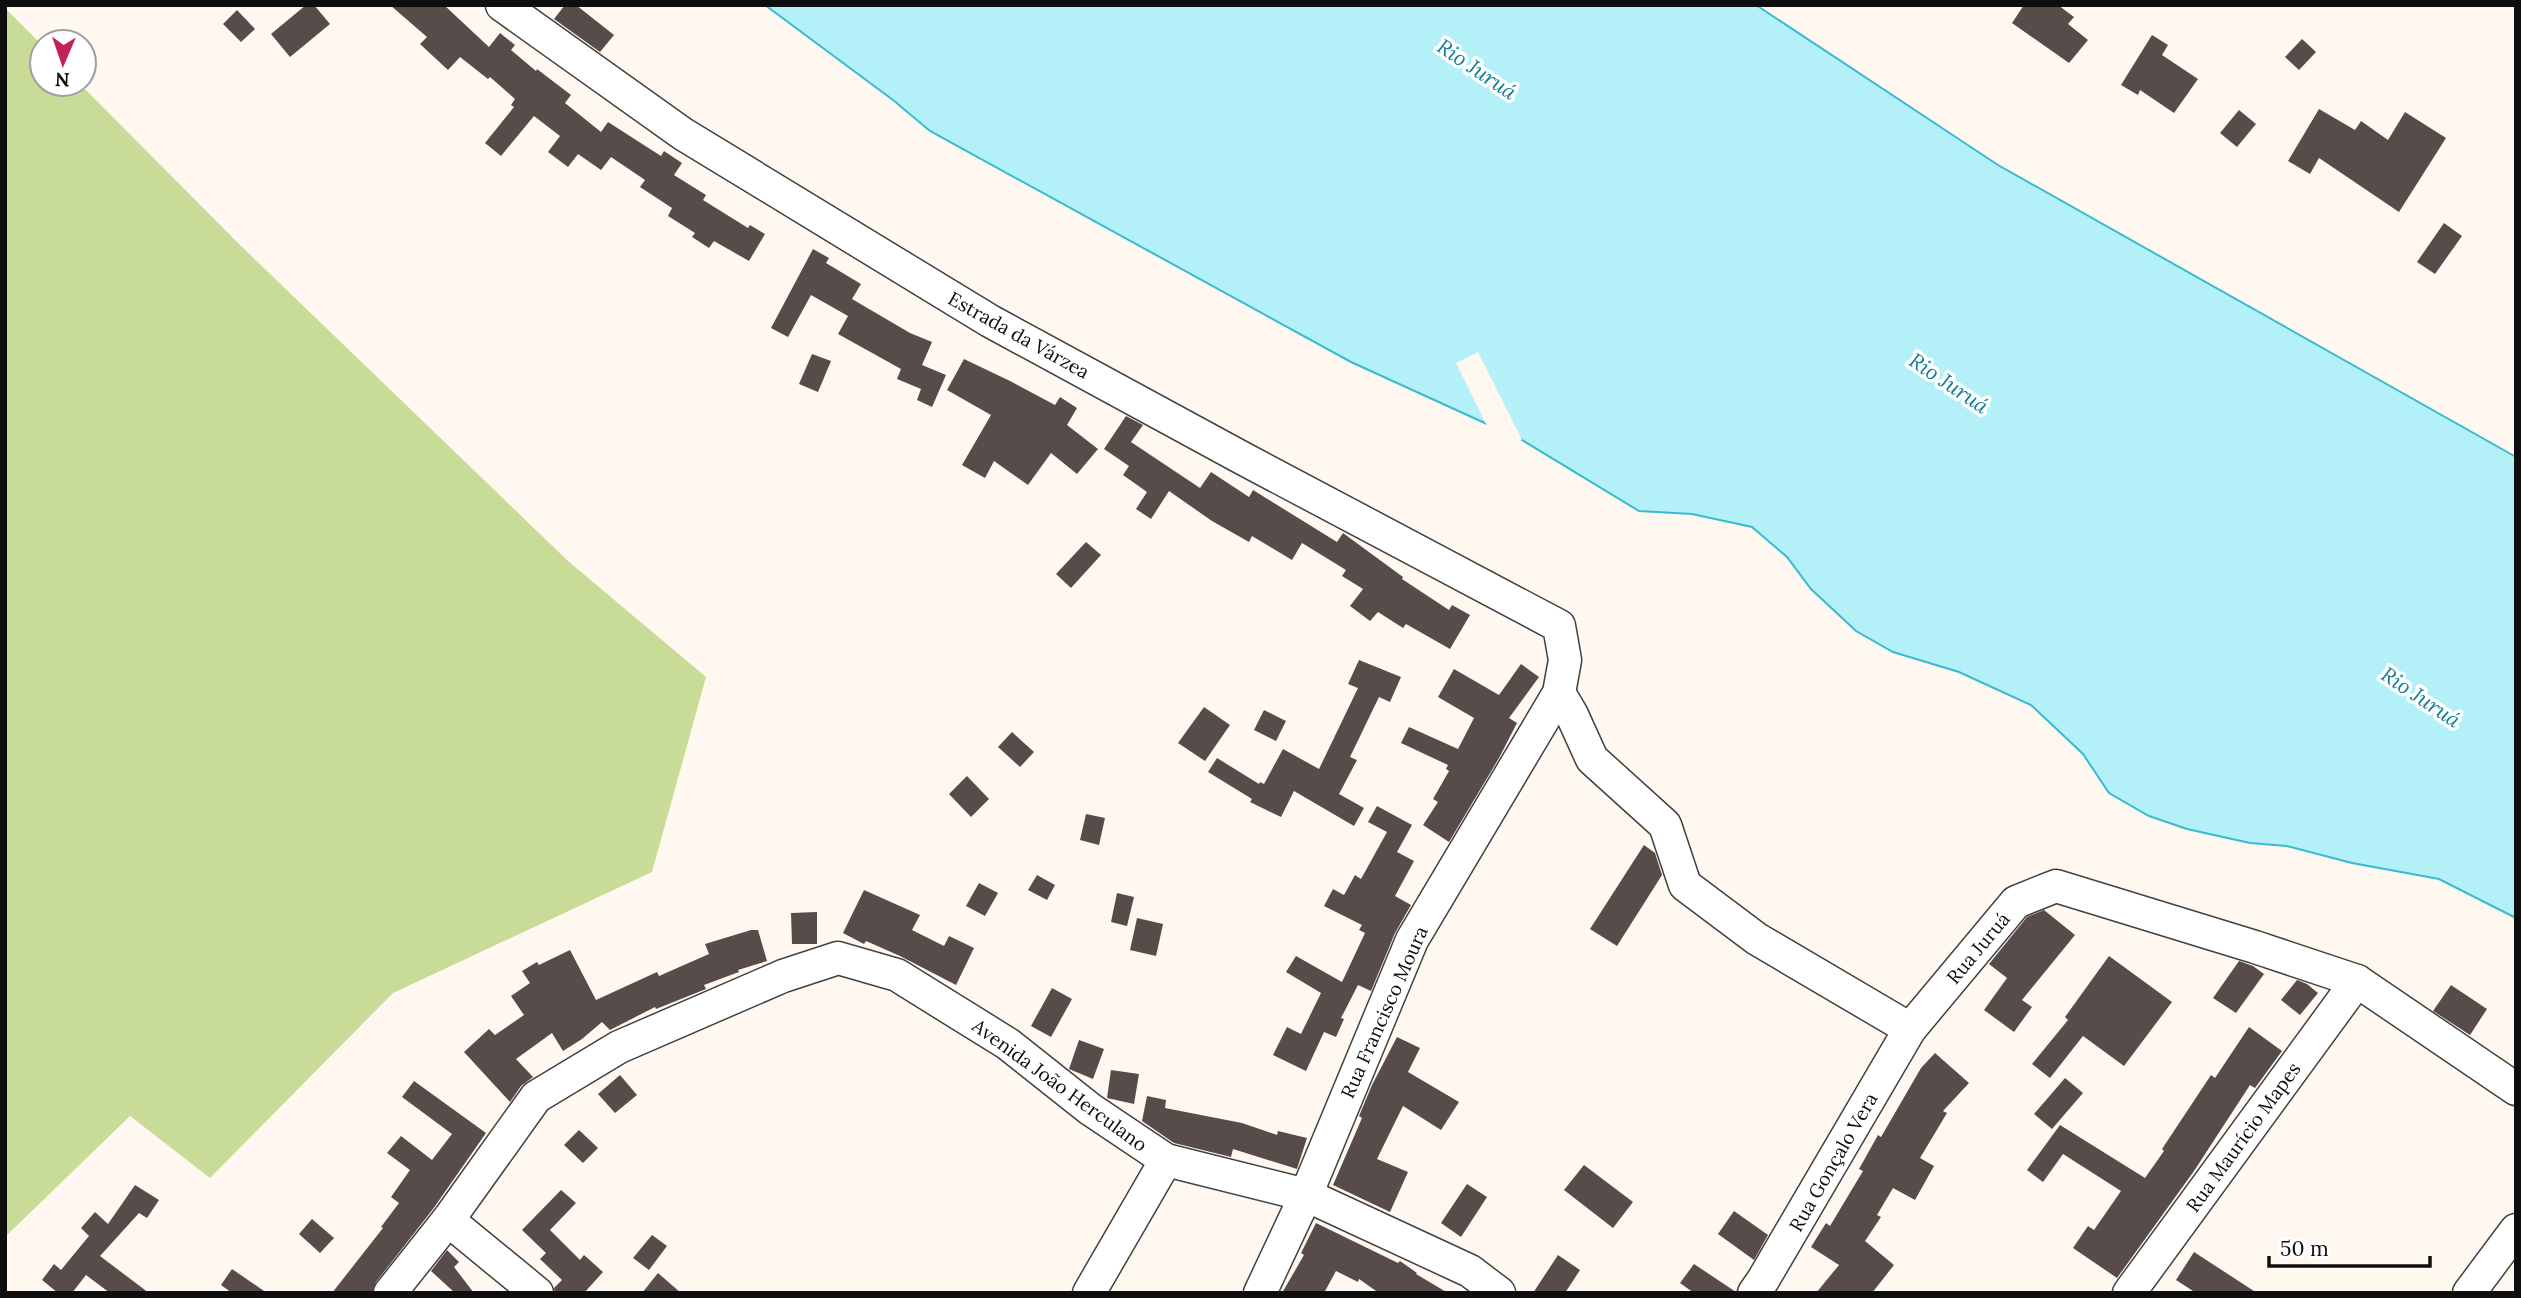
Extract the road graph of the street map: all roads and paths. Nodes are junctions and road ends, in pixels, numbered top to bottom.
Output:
1 (502, 5) edge
2 (1559, 626) joint
3 (1559, 693) junction
4 (2357, 982) junction
5 (1910, 1029) junction
6 (2516, 1089) edge
7 (1166, 1160) junction
8 (1306, 1195) junction
9 (448, 1220) junction
10 (2516, 1230) edge
11 (390, 1293) edge
12 (537, 1293) edge
13 (1089, 1293) edge
14 (1260, 1293) edge
15 (1499, 1293) edge
16 (1754, 1293) edge
17 (2129, 1293) edge
18 (2469, 1293) edge

1 - 2 street, Estrada da Várzea
2 - 3 street, Rua Francisco Moura
3 - 5 street
3 - 8 street, Rua Francisco Moura
4 - 5 street, Rua Juruá
4 - 6 street, Rua Juruá
4 - 17 street, Rua Maurício Mapes
5 - 16 street, Rua Gonçalo Vera
7 - 8 street, Avenida João Herculano
7 - 9 street, Avenida João Herculano
7 - 13 street
8 - 14 street, Rua Francisco Moura
8 - 15 street, Avenida João Herculano
9 - 11 street, Avenida João Herculano
9 - 12 street
10 - 18 street

